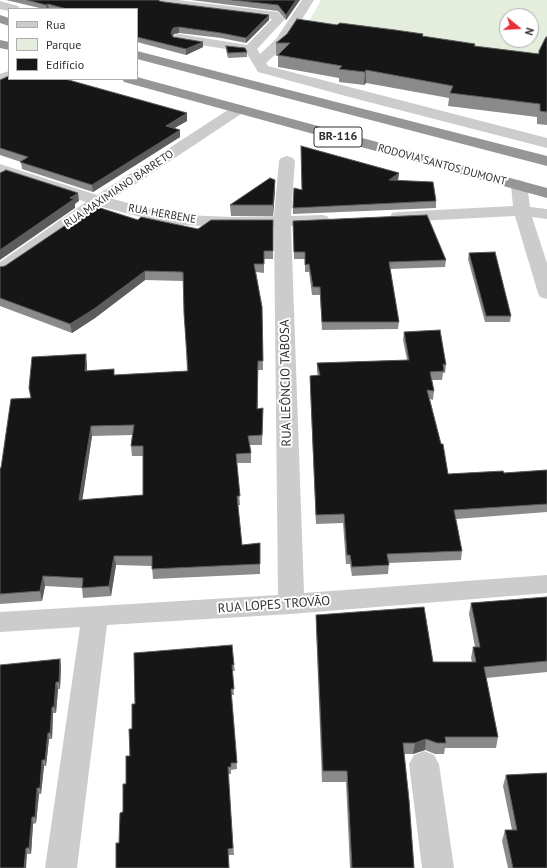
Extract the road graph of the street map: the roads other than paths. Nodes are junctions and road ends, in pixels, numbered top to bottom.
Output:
1 (308, 0) edge
2 (165, 2) edge
3 (0, 5) edge
4 (10, 8) edge
5 (179, 38) edge
6 (250, 50) junction
7 (138, 55) edge
8 (258, 63) junction
9 (133, 80) edge
10 (358, 95) junction
11 (341, 108) junction
12 (239, 110) junction
13 (547, 143) edge
14 (287, 161) dead end
15 (547, 161) edge
16 (0, 169) edge
17 (519, 185) junction
18 (547, 193) edge
19 (99, 201) junction
20 (522, 211) junction
21 (547, 214) edge
22 (382, 218) edge
23 (336, 220) edge
24 (282, 222) junction
25 (0, 270) edge
26 (547, 293) edge
27 (547, 584) edge
28 (291, 604) junction
29 (95, 616) junction
30 (0, 622) edge
31 (424, 764) dead end
32 (61, 868) edge
33 (438, 868) edge

1 - 8 street
2 - 6 street
3 - 4 street
5 - 6 street
6 - 8 street
7 - 11 highway, BR-116
8 - 10 street
9 - 12 highway, RODOVIA SANTOS DUMONT / BR-116
10 - 11 street
10 - 13 street
11 - 15 highway, BR-116
12 - 17 highway, RODOVIA SANTOS DUMONT / BR-116
12 - 19 street, RUA MAXIMIANO BARRETO
14 - 24 street, RUA LEÔNCIO TABOSA
16 - 19 street, RUA HERBENE
17 - 18 highway, RODOVIA SANTOS DUMONT / BR-116
17 - 20 street
19 - 24 street, RUA HERBENE
19 - 25 street, RUA MAXIMIANO BARRETO
20 - 21 street
20 - 22 street
20 - 26 street
23 - 24 street, RUA HERBENE
24 - 28 street, RUA LEÔNCIO TABOSA
27 - 28 street, RUA LOPES TROVÃO
28 - 29 street, RUA LOPES TROVÃO
29 - 30 street, RUA LOPES TROVÃO
29 - 32 street
31 - 33 street

